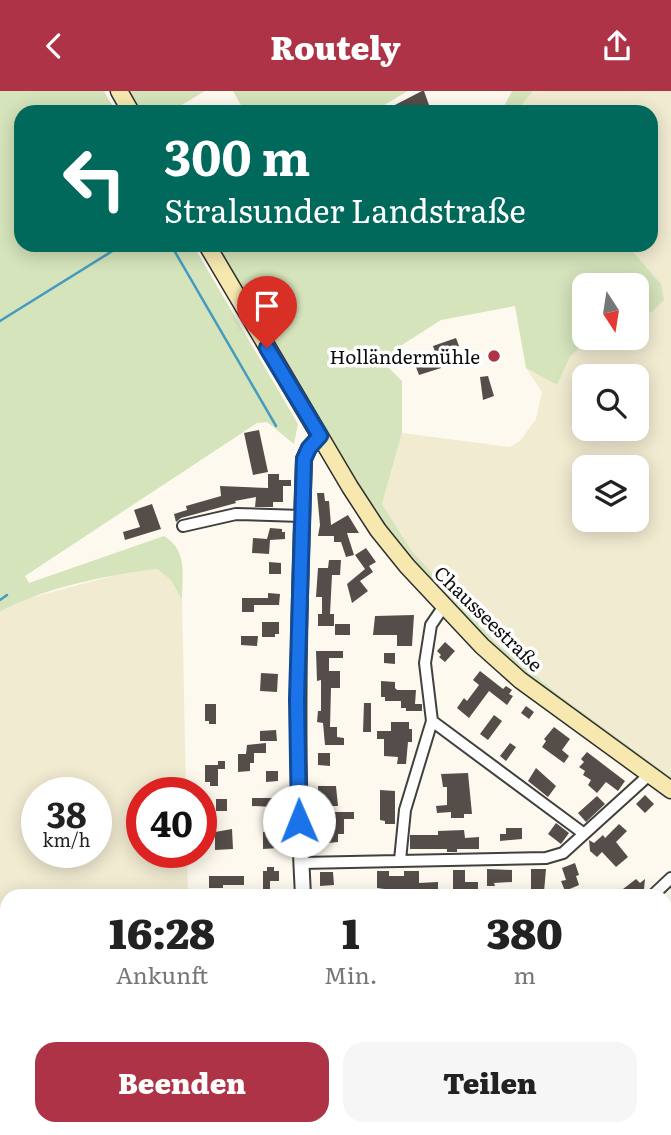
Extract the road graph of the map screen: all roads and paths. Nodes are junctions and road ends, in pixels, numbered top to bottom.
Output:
1 (211, 252) edge
2 (320, 436) junction
3 (302, 516) junction
4 (183, 526) dead end
5 (444, 606) junction
6 (432, 721) junction
7 (649, 775) junction
8 (671, 790) edge
9 (583, 833) junction
10 (400, 860) junction
11 (301, 863) junction
12 (303, 889) edge

1 - 2 main road, Chausseestraße
2 - 3 street
2 - 5 main road, Chausseestraße
3 - 4 street
3 - 11 street
5 - 6 street
5 - 7 main road, Chausseestraße
6 - 9 street
6 - 10 street
7 - 8 main road, Chausseestraße
7 - 9 street
9 - 10 street
10 - 11 street
11 - 12 street

